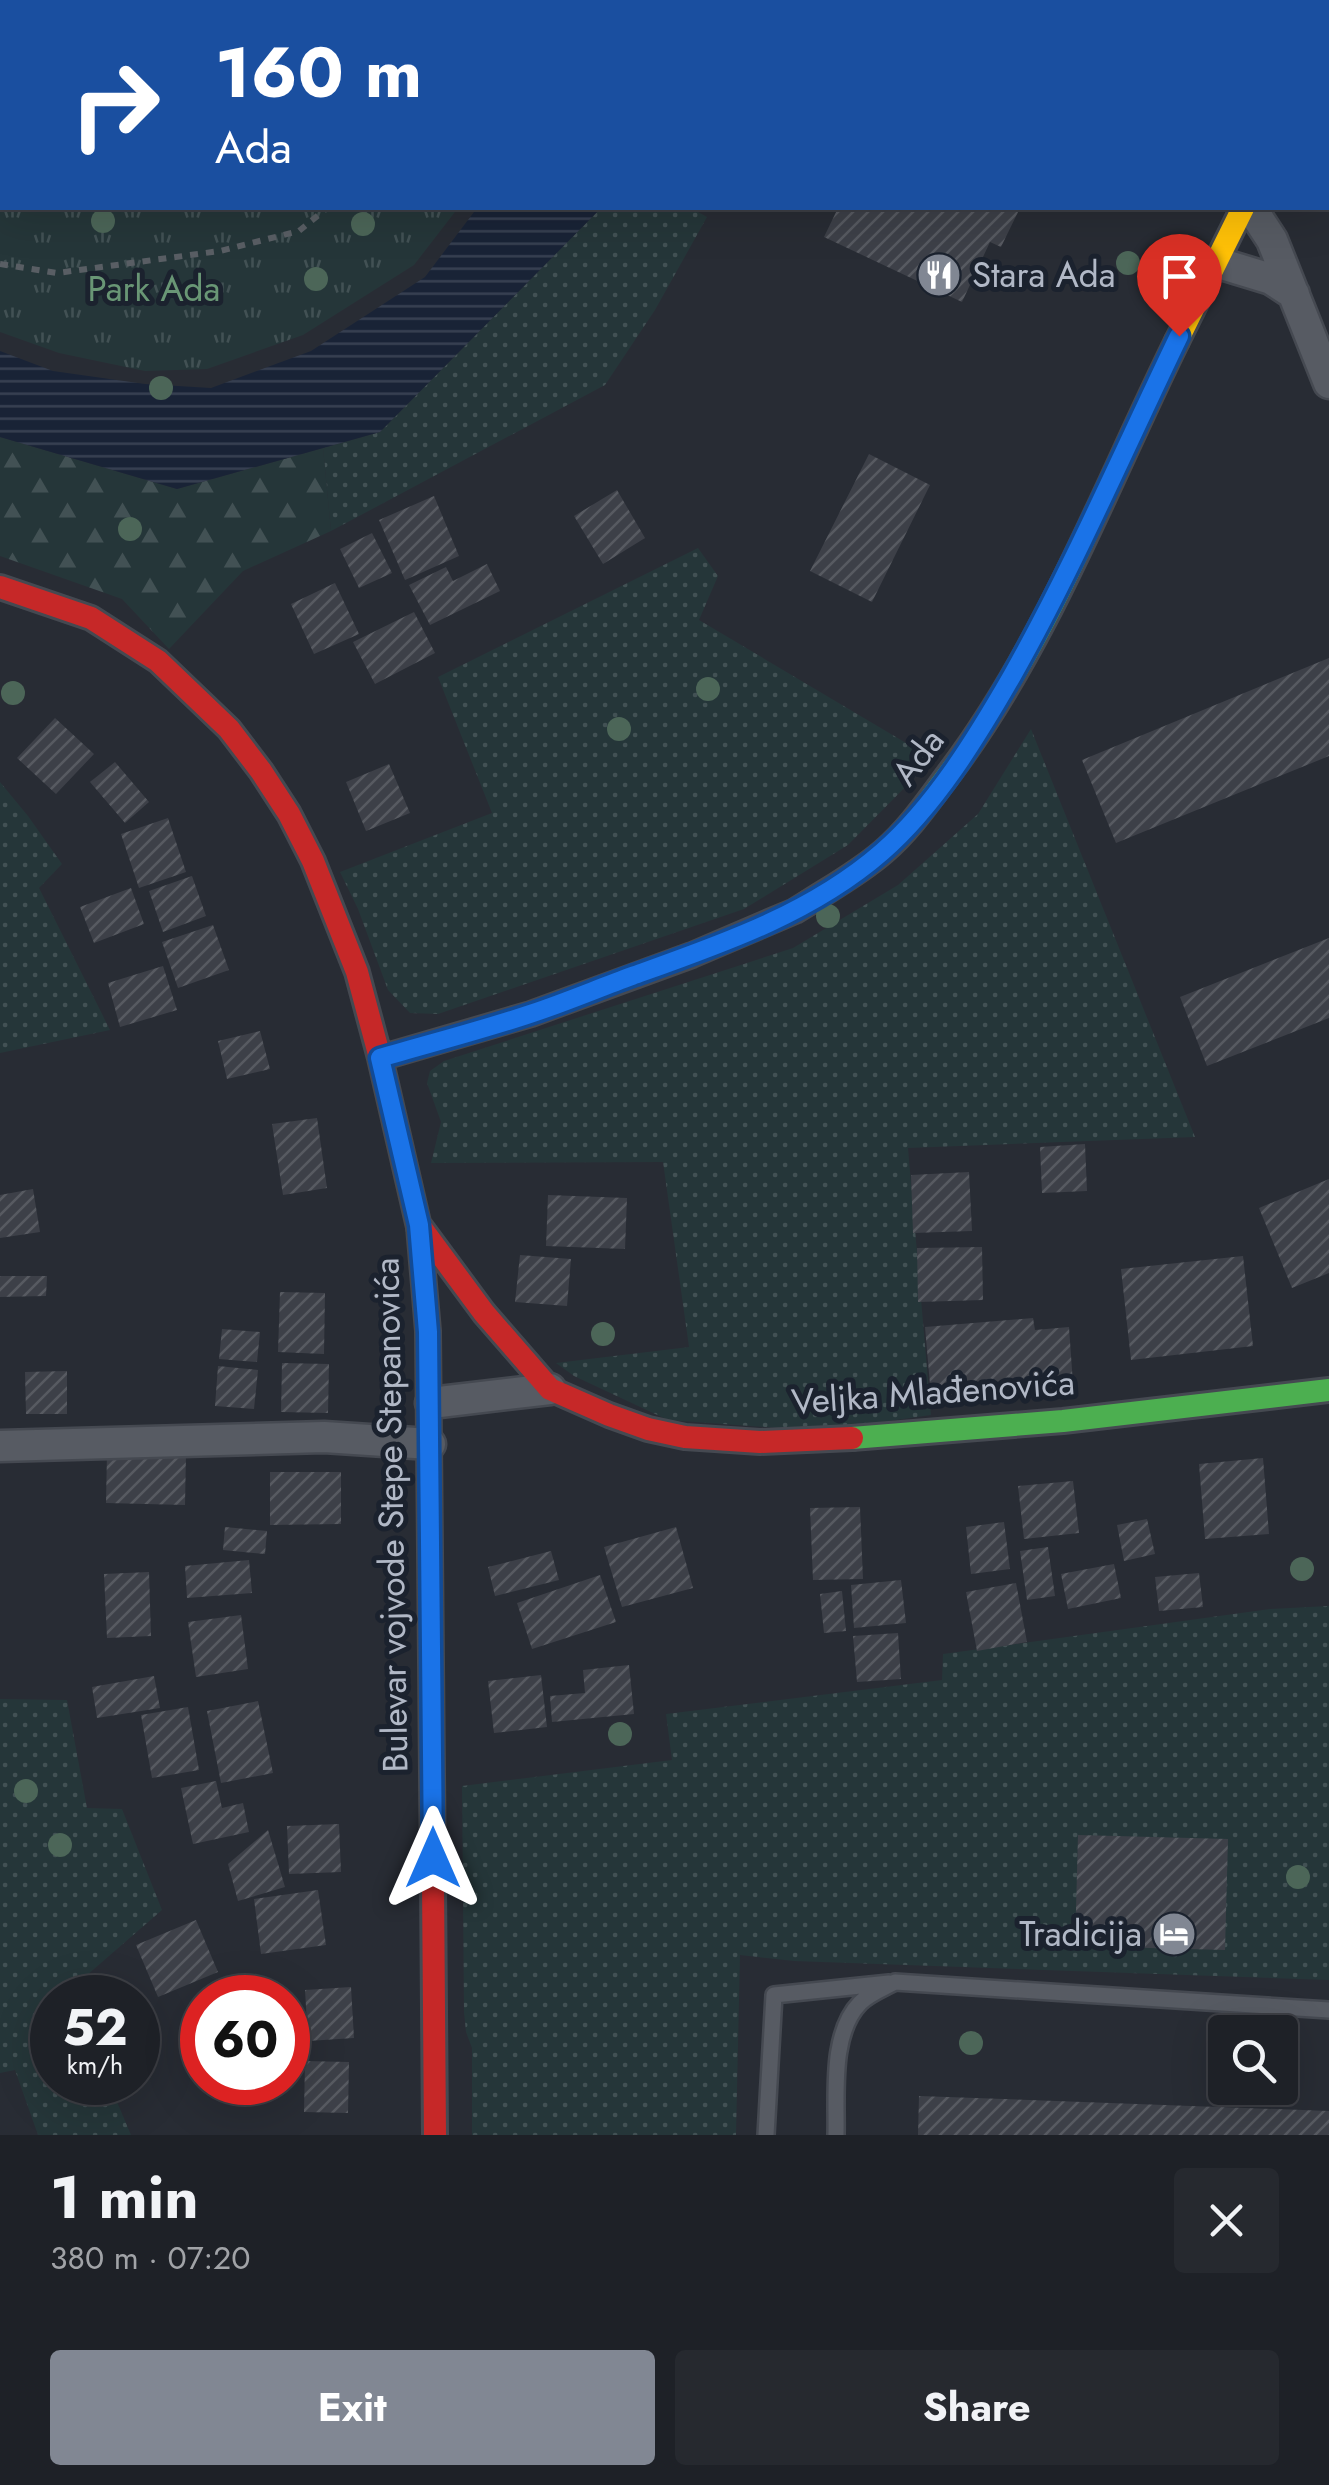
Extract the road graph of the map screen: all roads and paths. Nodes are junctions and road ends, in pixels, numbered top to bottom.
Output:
1 (325, 210) edge
2 (1242, 210) edge
3 (1253, 210) edge
4 (1215, 262) junction
5 (0, 264) edge
6 (1294, 294) junction
7 (1329, 383) edge
8 (0, 587) edge
9 (380, 1058) junction
10 (419, 1225) junction
11 (550, 1389) junction
12 (1329, 1390) edge
13 (430, 1403) junction
14 (430, 1444) junction
15 (0, 1446) edge
16 (895, 1982) junction
17 (1329, 2010) edge
18 (435, 2135) edge
19 (766, 2135) edge
20 (836, 2135) edge

1 - 5 path
2 - 4 street, Ada
3 - 6 street
4 - 6 street
4 - 9 street, Ada
6 - 7 street
8 - 9 street, Bulevar vojvode Stepe Stepanovića
9 - 10 street, Bulevar vojvode Stepe Stepanovića
10 - 11 street, Veljka Mlađenovića
10 - 13 street, Bulevar vojvode Stepe Stepanovića
11 - 12 street, Veljka Mlađenovića
11 - 13 street
13 - 14 street, Bulevar vojvode Stepe Stepanovića
14 - 15 street
14 - 18 street, Bulevar vojvode Stepe Stepanovića
16 - 17 lane
16 - 19 lane
16 - 20 lane

